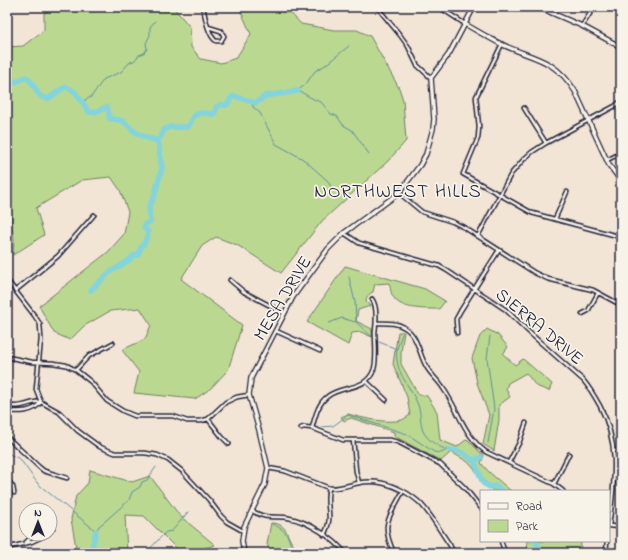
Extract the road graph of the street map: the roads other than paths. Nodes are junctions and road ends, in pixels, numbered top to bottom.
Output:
1 (203, 7) edge
2 (378, 7) edge
3 (439, 7) edge
4 (474, 7) edge
5 (538, 7) edge
6 (597, 7) edge
7 (543, 8) edge
8 (7, 9) edge
9 (7, 17) edge
10 (465, 24) junction
11 (582, 26) junction
12 (208, 27) junction
13 (502, 44) junction
14 (621, 47) edge
15 (431, 78) junction
16 (621, 101) edge
17 (524, 108) dead end
18 (588, 120) junction
19 (546, 143) junction
20 (621, 153) edge
21 (607, 160) junction
22 (621, 180) edge
23 (567, 192) dead end
24 (399, 193) junction
25 (499, 195) junction
26 (94, 214) dead end
27 (555, 219) junction
28 (344, 233) junction
29 (478, 236) junction
30 (621, 238) edge
31 (499, 250) junction
32 (7, 280) edge
33 (230, 280) dead end
34 (474, 289) junction
35 (15, 291) junction
36 (598, 293) junction
37 (372, 299) dead end
38 (621, 305) edge
39 (284, 313) junction
40 (582, 314) dead end
41 (376, 323) junction
42 (276, 331) junction
43 (457, 333) dead end
44 (113, 342) dead end
45 (320, 351) dead end
46 (7, 357) edge
47 (38, 363) junction
48 (76, 370) junction
49 (366, 381) junction
50 (249, 395) junction
51 (386, 400) dead end
52 (41, 402) junction
53 (7, 406) edge
54 (7, 410) edge
55 (208, 419) junction
56 (526, 423) dead end
57 (301, 428) dead end
58 (312, 428) junction
59 (7, 437) edge
60 (353, 440) junction
61 (229, 444) dead end
62 (621, 450) edge
63 (614, 451) junction
64 (569, 454) dead end
65 (509, 462) junction
66 (268, 468) junction
67 (7, 478) edge
68 (67, 478) dead end
69 (359, 483) junction
70 (554, 484) junction
71 (329, 488) junction
72 (562, 490) edge
73 (403, 491) junction
74 (14, 493) dead end
75 (480, 507) edge
76 (252, 512) junction
77 (610, 518) edge
78 (610, 526) edge
79 (621, 527) edge
80 (243, 531) junction
81 (324, 534) junction
82 (29, 542) edge
83 (501, 542) edge
84 (607, 542) edge
85 (24, 544) joint
86 (7, 548) edge
87 (244, 553) edge
88 (345, 553) edge
89 (394, 553) edge
90 (453, 553) edge
91 (504, 553) edge
92 (606, 553) edge

1 - 12 street
2 - 15 street
3 - 10 street
4 - 10 street
5 - 7 street
6 - 11 street
7 - 11 street
8 - 9 street
10 - 13 street
10 - 15 street
11 - 14 street
12 - 12 street
13 - 18 street
13 - 25 street
15 - 24 street, MESA DRIVE
16 - 18 street
17 - 19 street
18 - 19 street
18 - 21 street
19 - 25 street
20 - 21 street
21 - 22 street
23 - 27 street
24 - 28 street, MESA DRIVE
24 - 29 street
25 - 27 street
25 - 29 street
26 - 35 street
27 - 30 street
28 - 34 street, SIERRA DRIVE
28 - 39 street, MESA DRIVE
29 - 31 street
31 - 34 street
31 - 36 street
32 - 35 street
33 - 39 street
34 - 43 street
34 - 63 street, SIERRA DRIVE
35 - 47 street
36 - 38 street
36 - 40 street
37 - 41 street
39 - 42 street, MESA DRIVE
41 - 49 street
41 - 65 street
42 - 45 street
42 - 50 street, MESA DRIVE
44 - 48 street
46 - 47 street
47 - 48 street
47 - 52 street
48 - 55 street
49 - 51 street
49 - 58 street
50 - 55 street
50 - 66 street, MESA DRIVE
52 - 53 street
52 - 54 street
52 - 80 street
55 - 61 street
56 - 65 street
57 - 58 street
58 - 60 street
59 - 68 street
60 - 69 street
60 - 75 street
62 - 63 street
63 - 77 street, SIERRA DRIVE
64 - 70 street
65 - 70 street
66 - 71 street
66 - 76 street, MESA DRIVE
67 - 74 street
69 - 71 street
69 - 73 street
70 - 72 street
71 - 81 street
73 - 89 street
73 - 90 street
76 - 80 street, MESA DRIVE
76 - 81 street
78 - 79 street
80 - 87 street, MESA DRIVE
81 - 88 street
82 - 85 street
83 - 91 street
84 - 92 street
85 - 86 street

